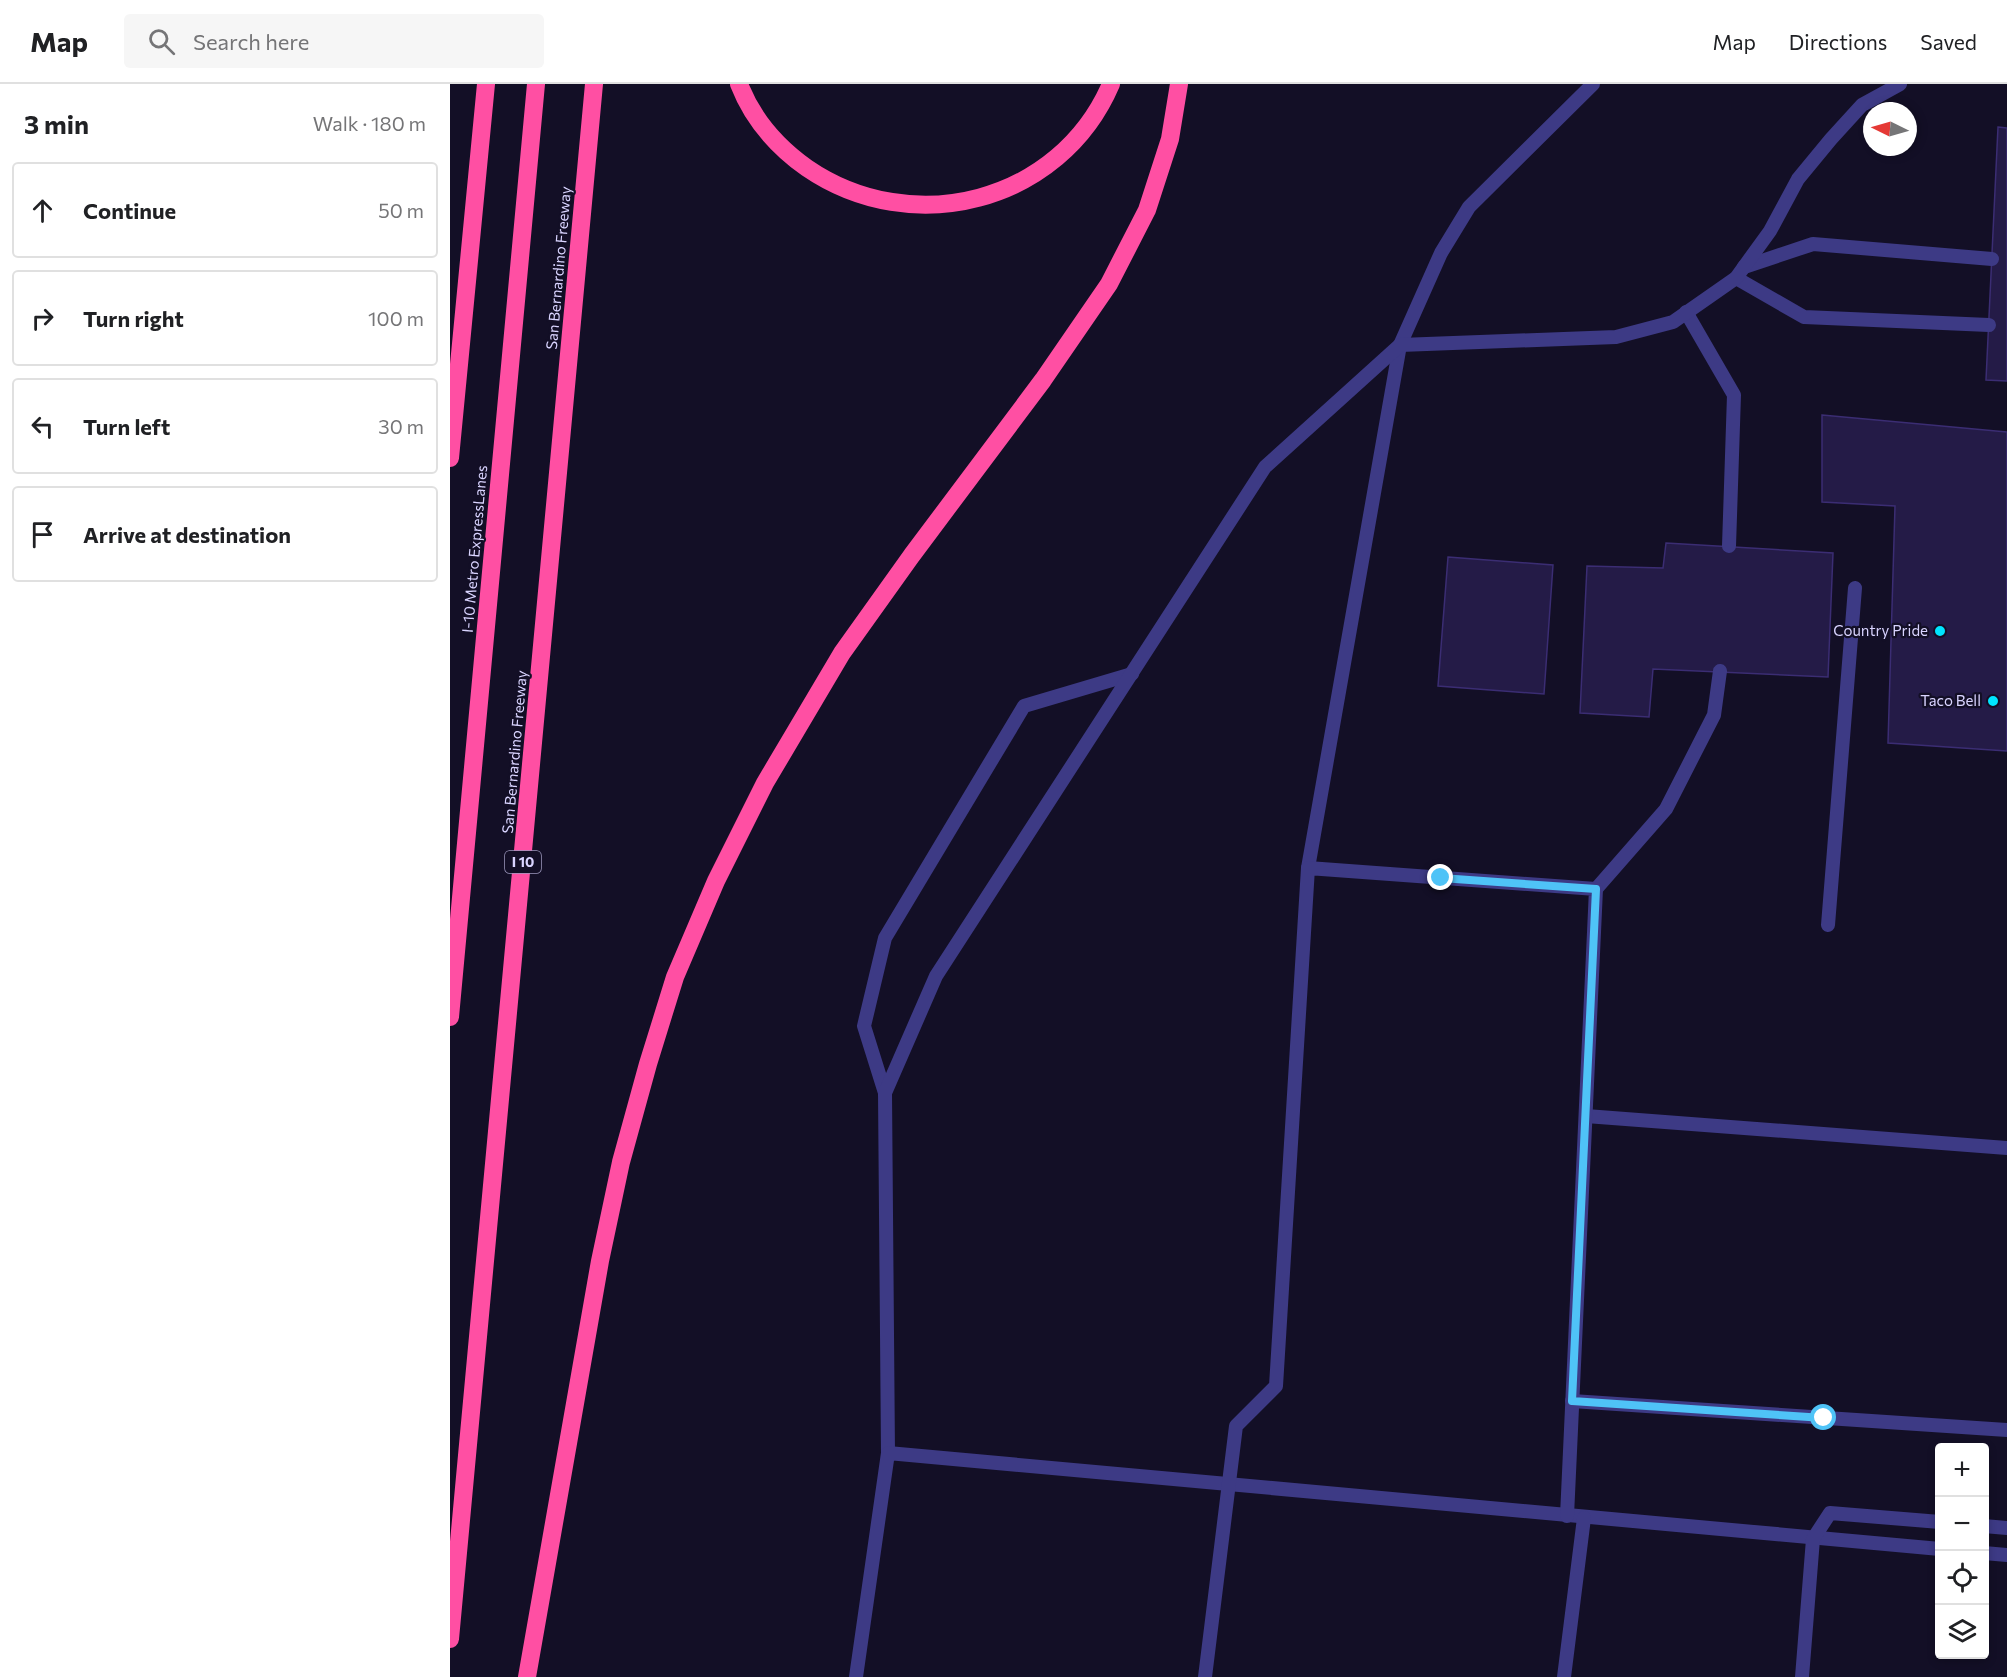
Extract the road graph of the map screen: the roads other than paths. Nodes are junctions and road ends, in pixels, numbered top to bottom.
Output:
1 (486, 84) edge
2 (536, 84) edge
3 (594, 84) edge
4 (740, 84) edge
5 (1111, 84) edge
6 (1179, 84) edge
7 (1593, 84) edge
8 (1900, 84) edge
9 (1992, 259) dead end
10 (1740, 272) junction
11 (1686, 312) junction
12 (1989, 325) dead end
13 (1400, 345) junction
14 (450, 458) edge
15 (1729, 546) dead end
16 (1855, 588) dead end
17 (1720, 671) dead end
18 (1132, 674) junction
19 (1308, 868) junction
20 (1596, 889) junction
21 (1828, 925) dead end
22 (450, 1017) edge
23 (885, 1094) junction
24 (1586, 1116) junction
25 (2007, 1148) edge
26 (1572, 1401) junction
27 (2007, 1430) edge
28 (888, 1453) junction
29 (1228, 1485) junction
30 (1567, 1516) junction
31 (1584, 1518) junction
32 (1935, 1522) edge
33 (1989, 1526) edge
34 (2007, 1528) edge
35 (1813, 1539) junction
36 (1935, 1549) edge
37 (1989, 1553) edge
38 (2007, 1555) edge
39 (450, 1639) edge
40 (527, 1677) edge
41 (856, 1677) edge
42 (1205, 1677) edge
43 (1564, 1677) edge
44 (1802, 1677) edge

1 - 14 highway
2 - 22 highway, I-10 Metro ExpressLanes
3 - 39 highway, San Bernardino Freeway / I 10
4 - 5 highway
6 - 40 highway
7 - 13 lane
8 - 10 lane
9 - 10 lane
10 - 11 lane
10 - 12 lane
11 - 13 lane
11 - 15 lane
13 - 18 lane
13 - 19 lane
16 - 21 lane
17 - 20 lane
18 - 23 lane
18 - 23 lane
19 - 20 lane
19 - 29 lane
20 - 24 lane
23 - 28 lane
24 - 25 lane
24 - 26 lane
26 - 27 lane
26 - 30 lane
28 - 29 lane
28 - 41 lane
29 - 30 lane
29 - 42 lane
30 - 31 lane
31 - 35 lane
31 - 43 lane
32 - 35 lane
33 - 34 lane
35 - 36 lane
35 - 44 lane
37 - 38 lane

